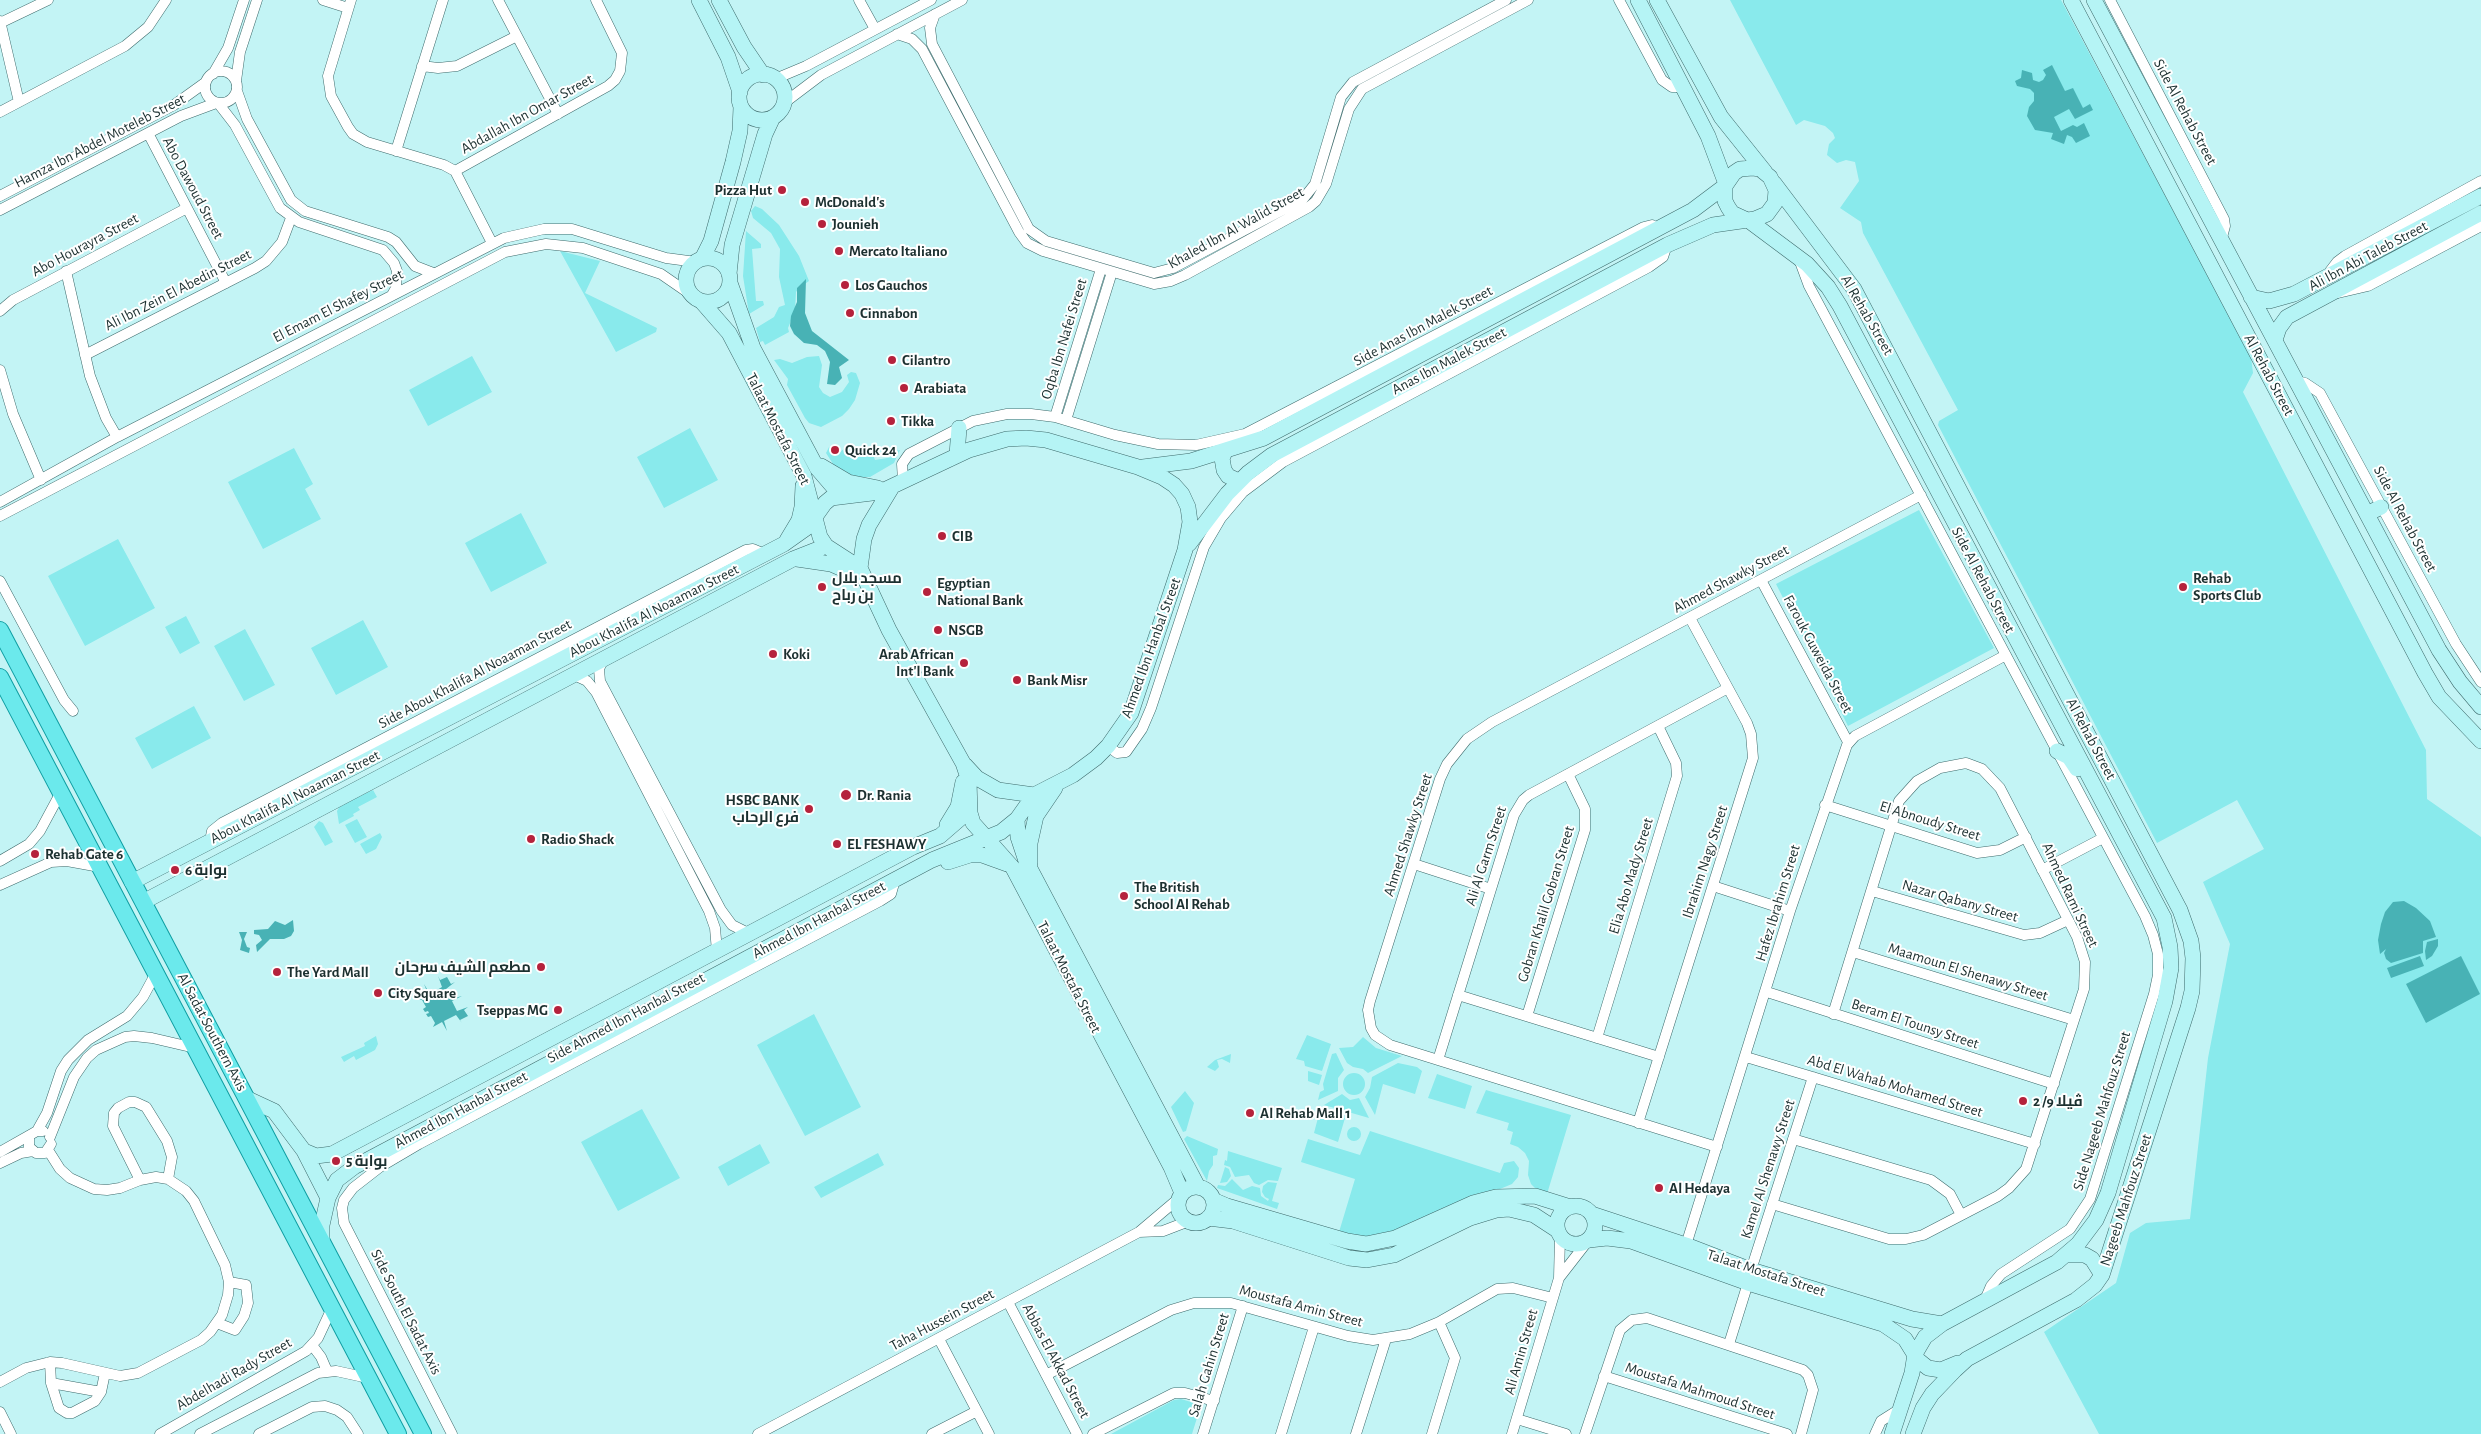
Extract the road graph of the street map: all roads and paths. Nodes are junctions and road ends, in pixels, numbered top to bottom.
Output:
1 (48, 0) edge
2 (166, 0) edge
3 (244, 0) edge
4 (257, 0) edge
5 (324, 0) edge
6 (442, 0) edge
7 (498, 0) edge
8 (596, 0) edge
9 (699, 0) edge
10 (720, 0) edge
11 (859, 0) edge
12 (931, 0) edge
13 (962, 0) edge
14 (1506, 0) edge
15 (1528, 0) edge
16 (1619, 0) edge
17 (1638, 0) edge
18 (1658, 0) edge
19 (2071, 0) edge
20 (2094, 0) edge
21 (2110, 0) edge
22 (350, 4) edge
23 (935, 14) junction
24 (1480, 19) junction
25 (0, 22) edge
26 (875, 30) junction
27 (897, 34) junction
28 (517, 36) junction
29 (422, 66) junction
30 (2130, 68) junction
31 (213, 74) junction
32 (769, 76) junction
33 (2111, 78) junction
34 (206, 82) junction
35 (236, 86) junction
36 (1683, 87) junction
37 (740, 99) junction
38 (19, 102) junction
39 (217, 103) junction
40 (784, 103) junction
41 (0, 112) edge
42 (558, 114) junction
43 (773, 117) junction
44 (1729, 129) junction
45 (148, 133) junction
46 (1710, 139) junction
47 (396, 151) junction
48 (1321, 162) junction
49 (1332, 166) junction
50 (455, 171) junction
51 (1770, 178) junction
52 (2481, 181) edge
53 (1726, 185) junction
54 (0, 196) edge
55 (2481, 196) edge
56 (187, 208) junction
57 (0, 210) edge
58 (1693, 210) junction
59 (2481, 213) edge
60 (291, 218) junction
61 (1746, 219) junction
62 (349, 224) junction
63 (2481, 226) edge
64 (1658, 229) junction
65 (1703, 229) junction
66 (345, 236) junction
67 (1813, 236) junction
68 (1227, 240) junction
69 (2221, 241) junction
70 (492, 243) junction
71 (1667, 245) junction
72 (1232, 249) junction
73 (1797, 256) junction
74 (699, 260) junction
75 (1101, 269) junction
76 (66, 271) junction
77 (1112, 272) junction
78 (433, 273) junction
79 (729, 278) junction
80 (226, 283) junction
81 (2328, 286) junction
82 (392, 295) junction
83 (2251, 297) junction
84 (696, 298) junction
85 (0, 311) edge
86 (2275, 340) junction
87 (283, 351) junction
88 (85, 355) junction
89 (290, 364) junction
90 (0, 370) edge
91 (2296, 381) junction
92 (1060, 419) junction
93 (959, 428) junction
94 (117, 437) junction
95 (1225, 452) junction
96 (957, 455) junction
97 (805, 462) junction
98 (1138, 467) junction
99 (41, 480) junction
100 (1239, 481) junction
101 (897, 484) junction
102 (1182, 494) joint
103 (1921, 495) junction
104 (12, 496) junction
105 (841, 496) junction
106 (0, 502) edge
107 (17, 506) junction
108 (2381, 507) junction
109 (2366, 514) junction
110 (0, 516) edge
111 (817, 517) junction
112 (784, 544) junction
113 (826, 546) junction
114 (1185, 550) junction
115 (764, 554) junction
116 (793, 559) junction
117 (773, 570) junction
118 (863, 574) junction
119 (1761, 580) junction
120 (0, 581) edge
121 (1690, 618) junction
122 (0, 630) edge
123 (2006, 655) junction
124 (603, 660) junction
125 (574, 675) junction
126 (0, 677) edge
127 (2460, 682) junction
128 (2481, 682) edge
129 (1728, 688) junction
130 (495, 693) junction
131 (2439, 697) junction
132 (6, 699) edge
133 (2481, 707) edge
134 (73, 711) dead end
135 (504, 712) junction
136 (1658, 726) junction
137 (2481, 741) edge
138 (1848, 742) junction
139 (1108, 746) junction
140 (2057, 751) junction
141 (963, 763) junction
142 (1568, 774) junction
143 (2089, 777) junction
144 (1060, 783) junction
145 (61, 792) junction
146 (1034, 795) junction
147 (1825, 805) junction
148 (970, 810) junction
149 (1017, 819) junction
150 (1892, 826) junction
151 (940, 836) junction
152 (2026, 837) junction
153 (987, 838) junction
154 (2103, 838) junction
155 (921, 844) junction
156 (204, 845) junction
157 (0, 860) edge
158 (222, 860) junction
159 (932, 860) junction
160 (1414, 864) junction
161 (100, 866) junction
162 (208, 868) junction
163 (1013, 868) junction
164 (2042, 870) junction
165 (1031, 872) junction
166 (899, 877) junction
167 (131, 879) junction
168 (0, 885) edge
169 (1713, 886) junction
170 (1491, 889) junction
171 (1872, 891) junction
172 (145, 904) junction
173 (2180, 910) junction
174 (1790, 911) junction
175 (2145, 916) joint
176 (2164, 918) junction
177 (2068, 920) junction
178 (750, 934) junction
179 (717, 951) junction
180 (1853, 952) junction
181 (156, 973) junction
182 (658, 982) junction
183 (1767, 992) junction
184 (636, 993) junction
185 (1458, 995) junction
186 (668, 1000) junction
187 (646, 1012) junction
188 (1834, 1014) junction
189 (1527, 1016) junction
190 (2074, 1020) junction
191 (118, 1023) junction
192 (98, 1035) junction
193 (125, 1037) junction
194 (1597, 1038) junction
195 (104, 1047) junction
196 (195, 1048) junction
197 (1746, 1056) junction
198 (1659, 1057) junction
199 (1438, 1060) junction
200 (1813, 1077) junction
201 (2054, 1084) junction
202 (246, 1098) junction
203 (1638, 1123) junction
204 (33, 1134) junction
205 (50, 1137) junction
206 (361, 1138) junction
207 (416, 1140) junction
208 (1793, 1140) junction
209 (2035, 1144) junction
210 (1717, 1147) junction
211 (48, 1150) junction
212 (33, 1151) junction
213 (304, 1151) junction
214 (0, 1152) edge
215 (332, 1154) junction
216 (371, 1158) junction
217 (0, 1163) edge
218 (343, 1174) junction
219 (168, 1179) junction
220 (140, 1180) junction
221 (1198, 1187) junction
222 (1180, 1196) junction
223 (328, 1198) junction
224 (344, 1200) joint
225 (1213, 1200) junction
226 (1772, 1204) junction
227 (1570, 1207) junction
228 (1592, 1214) junction
229 (1961, 1215) junction
230 (1208, 1218) junction
231 (1189, 1221) junction
232 (1139, 1232) junction
233 (1559, 1233) junction
234 (322, 1241) junction
235 (1588, 1241) junction
236 (1686, 1245) junction
237 (2066, 1255) junction
238 (2102, 1275) junction
239 (1750, 1277) junction
240 (1559, 1278) junction
241 (229, 1282) junction
242 (1553, 1298) junction
243 (1985, 1300) junction
244 (1008, 1302) junction
245 (1243, 1306) junction
246 (332, 1308) junction
247 (1439, 1322) junction
248 (218, 1323) junction
249 (1942, 1324) junction
250 (1314, 1327) junction
251 (939, 1339) junction
252 (1386, 1339) junction
253 (1729, 1344) junction
254 (312, 1345) junction
255 (1915, 1354) junction
256 (1967, 1359) junction
257 (50, 1362) junction
258 (326, 1371) junction
259 (105, 1373) junction
260 (1046, 1375) junction
261 (1604, 1376) junction
262 (368, 1378) junction
263 (0, 1382) edge
264 (51, 1383) junction
265 (101, 1392) junction
266 (1214, 1401) junction
267 (1900, 1409) junction
268 (977, 1410) junction
269 (0, 1412) edge
270 (1517, 1419) junction
271 (6, 1429) edge
272 (762, 1433) edge
273 (160, 1434) edge
274 (200, 1434) edge
275 (259, 1434) edge
276 (358, 1434) edge
277 (398, 1434) edge
278 (424, 1434) edge
279 (452, 1434) edge
280 (932, 1434) edge
281 (989, 1434) edge
282 (1077, 1434) edge
283 (1093, 1434) edge
284 (1203, 1434) edge
285 (1281, 1434) edge
286 (1356, 1434) edge
287 (1432, 1434) edge
288 (1512, 1434) edge
289 (1566, 1434) edge
290 (1585, 1434) edge
291 (1788, 1434) edge
292 (1801, 1434) edge
293 (1875, 1434) edge
294 (1892, 1434) edge
295 (1913, 1434) edge

1 - 25 street
2 - 38 street
3 - 31 street
4 - 35 street
5 - 22 street
6 - 29 street
7 - 28 street
8 - 42 street, Abdallah Ibn Omar Street
9 - 37 street
10 - 32 street
11 - 26 street
12 - 26 street
13 - 23 street
14 - 24 street, Khaled Ibn Al Walid Street
15 - 24 street, Khaled Ibn Al Walid Street
16 - 36 street
17 - 36 street
18 - 44 street, Al Rehab Street
19 - 33 street, Al Rehab Street
20 - 30 street, Al Rehab Street
21 - 69 street, Side Al Rehab Street
22 - 47 street
23 - 27 street
23 - 68 street, Khaled Ibn Al Walid Street
24 - 48 street, Khaled Ibn Al Walid Street
24 - 49 street, Khaled Ibn Al Walid Street
25 - 38 street
26 - 32 street
27 - 40 street
27 - 75 street, Khaled Ibn Al Walid Street
28 - 29 street
28 - 42 street
29 - 47 street
30 - 33 street
30 - 69 street, Al Rehab Street
31 - 34 street
31 - 35 street
32 - 37 street
32 - 40 street
33 - 131 street, Al Rehab Street
34 - 39 street
34 - 54 street, Hamza Ibn Abdel Moteleb Street
35 - 39 street
35 - 62 street
36 - 46 street
37 - 43 street
37 - 74 street
38 - 41 street
39 - 45 street, Hamza Ibn Abdel Moteleb Street
39 - 60 street
40 - 43 street
42 - 50 street, Abdallah Ibn Omar Street
43 - 79 street, Talaat Mostafa Street
44 - 46 street
44 - 51 street, Al Rehab Street
45 - 56 street, Abo Dawoud Street
45 - 57 street, Hamza Ibn Abdel Moteleb Street
46 - 53 street
47 - 50 street
48 - 49 street
48 - 68 street, Khaled Ibn Al Walid Street
49 - 72 street, Khaled Ibn Al Walid Street
50 - 70 street
51 - 53 street
51 - 61 street
51 - 67 street, Al Rehab Street
52 - 81 street
53 - 58 street, Anas Ibn Malek Street
53 - 61 street
55 - 81 street, Ali Ibn Abi Taleb Street
56 - 76 street, Abo Hourayra Street
56 - 80 street, Abo Dawoud Street
58 - 64 street, Anas Ibn Malek Street
58 - 65 street
59 - 81 street, Ali Ibn Abi Taleb Street
60 - 66 street
60 - 80 street, Ali Ibn Zein El Abedin Street
61 - 65 street, Anas Ibn Malek Street
61 - 73 street, Al Rehab Street
62 - 66 street
62 - 78 street
63 - 81 street
64 - 92 street, Side Anas Ibn Malek Street
64 - 95 street, Anas Ibn Malek Street
65 - 71 street, Anas Ibn Malek Street
66 - 82 street
67 - 73 street
67 - 173 street, Al Rehab Street
68 - 72 street
69 - 83 street, Al Rehab Street
70 - 74 street, El Emam El Shafey Street
70 - 78 street, El Emam El Shafey Street
71 - 100 street, Anas Ibn Malek Street
71 - 139 street
72 - 77 street, Khaled Ibn Al Walid Street
73 - 103 street, Side Al Rehab Street
73 - 143 street, Al Rehab Street
74 - 79 street
74 - 84 street
75 - 77 street, Khaled Ibn Al Walid Street
75 - 92 street, Oqba Ibn Nafei Street
76 - 85 street, Abo Hourayra Street
76 - 88 street
77 - 92 street, Oqba Ibn Nafei Street
78 - 82 street, El Emam El Shafey Street
79 - 84 street
79 - 97 street, Talaat Mostafa Street
80 - 88 street, Ali Ibn Zein El Abedin Street
81 - 83 street, Ali Ibn Abi Taleb Street
81 - 86 street, Ali Ibn Abi Taleb Street
82 - 87 street, El Emam El Shafey Street
83 - 86 street, Al Rehab Street
84 - 89 street, El Emam El Shafey Street
84 - 97 street, Talaat Mostafa Street
86 - 91 street, Al Rehab Street
87 - 89 street
87 - 94 street, El Emam El Shafey Street
88 - 94 street
89 - 107 street, El Emam El Shafey Street
90 - 99 street
91 - 108 street, Side Al Rehab Street
91 - 109 street, Al Rehab Street
92 - 93 street
93 - 96 street
93 - 101 street
94 - 99 street, El Emam El Shafey Street
95 - 98 street, Anas Ibn Malek Street
95 - 100 street
96 - 98 street, Abou Khalifa Al Noaaman Street
96 - 101 street, Abou Khalifa Al Noaaman Street
97 - 101 street
97 - 105 street, Talaat Mostafa Street
97 - 111 street, Talaat Mostafa Street
97 - 112 street
98 - 102 street, Abou Khalifa Al Noaaman Street
99 - 104 street, El Emam El Shafey Street
100 - 114 street, Anas Ibn Malek Street
101 - 105 street, Abou Khalifa Al Noaaman Street
101 - 118 street
102 - 114 street, Ahmed Ibn Hanbal Street
103 - 119 street, Ahmed Shawky Street
103 - 123 street, Side Al Rehab Street
104 - 106 street, El Emam El Shafey Street
104 - 107 street
105 - 111 street, Abou Khalifa Al Noaaman Street
107 - 110 street, El Emam El Shafey Street
108 - 109 street
108 - 128 street, Side Al Rehab Street
109 - 127 street, Al Rehab Street
111 - 112 street, Abou Khalifa Al Noaaman Street
111 - 113 street, Talaat Mostafa Street
112 - 115 street, Abou Khalifa Al Noaaman Street
113 - 116 street, Abou Khalifa Al Noaaman Street
113 - 118 street
114 - 139 street, Ahmed Ibn Hanbal Street
115 - 117 street
115 - 130 street, Abou Khalifa Al Noaaman Street
115 - 156 street, Side Abou Khalifa Al Noaaman Street
116 - 117 street, Abou Khalifa Al Noaaman Street
116 - 118 street
117 - 124 street, Abou Khalifa Al Noaaman Street
118 - 141 street, Talaat Mostafa Street
119 - 121 street, Ahmed Shawky Street
119 - 138 street, Farouk Guweida Street
120 - 134 street
121 - 129 street, Ibrahim Nagy Street
121 - 160 street, Ahmed Shawky Street
122 - 167 main road, Al Sadat Southern Axis
123 - 138 street
123 - 140 street, Side Al Rehab Street
124 - 125 street, Abou Khalifa Al Noaaman Street
124 - 178 street
125 - 135 street, Abou Khalifa Al Noaaman Street
125 - 179 street
126 - 132 main road, Al Sadat Southern Axis
127 - 131 street
127 - 133 street, Al Rehab Street
129 - 136 street, Ali Al Garm Street
129 - 169 street, Ibrahim Nagy Street
130 - 135 street
130 - 156 street, Abou Khalifa Al Noaaman Street
131 - 137 street, Al Rehab Street
132 - 145 main road, Al Sadat Southern Axis
135 - 158 street, Abou Khalifa Al Noaaman Street
136 - 142 street, Ali Al Garm Street
136 - 194 street, Elia Abo Mady Street
138 - 147 street, Hafez Ibrahim Street
139 - 144 street, Ahmed Ibn Hanbal Street
140 - 143 street
140 - 154 street, Side Al Rehab Street
141 - 146 street, Talaat Mostafa Street
141 - 148 street, Talaat Mostafa Street
141 - 151 street
142 - 170 street, Ali Al Garm Street
142 - 189 street, Gobran Khalil Gobran Street
143 - 176 street, Al Rehab Street
144 - 146 street, Ahmed Ibn Hanbal Street
144 - 165 street
145 - 157 street
145 - 161 main road, Al Sadat Southern Axis
146 - 149 street, Ahmed Ibn Hanbal Street
147 - 150 street, El Abnoudy Street
147 - 174 street, Hafez Ibrahim Street
148 - 151 street, Ahmed Ibn Hanbal Street
148 - 153 street, Talaat Mostafa Street
149 - 153 street, Ahmed Ibn Hanbal Street
149 - 165 street, Talaat Mostafa Street
150 - 152 street, El Abnoudy Street
150 - 152 street, Ahmed Rami Street
150 - 171 street, Ahmed Rami Street
151 - 155 street, Ahmed Ibn Hanbal Street
152 - 164 street, Ahmed Rami Street
153 - 159 street, Ahmed Ibn Hanbal Street
153 - 163 street, Talaat Mostafa Street
154 - 164 street
154 - 175 street, Side Al Rehab Street
155 - 159 street
155 - 178 street, Ahmed Ibn Hanbal Street
156 - 158 street
156 - 162 street
156 - 167 street, Abou Khalifa Al Noaaman Street
158 - 162 street, Abou Khalifa Al Noaaman Street
159 - 166 street, Ahmed Ibn Hanbal Street
160 - 170 street
160 - 199 street, Ahmed Shawky Street
161 - 168 street
161 - 181 main road, Al Sadat Southern Axis
162 - 172 street, Abou Khalifa Al Noaaman Street
163 - 166 street
163 - 222 street, Talaat Mostafa Street
164 - 177 street, Ahmed Rami Street
165 - 221 street, Talaat Mostafa Street
166 - 186 street, Ahmed Ibn Hanbal Street
166 - 207 street, Side Ahmed Ibn Hanbal Street
167 - 172 main road, Al Sadat Southern Axis
169 - 174 street
169 - 198 street, Ibrahim Nagy Street
170 - 185 street, Ali Al Garm Street
171 - 177 street, Nazar Qabany Street
171 - 180 street, Ahmed Rami Street
172 - 202 main road, Al Sadat Southern Axis
173 - 176 street
173 - 238 street, Nageeb Mahfouz Street
174 - 183 street, Hafez Ibrahim Street
175 - 243 street, Side Nageeb Mahfouz Street
176 - 237 street, Nageeb Mahfouz Street
177 - 190 street, Ahmed Rami Street
178 - 179 street, Ahmed Ibn Hanbal Street
179 - 182 street, Ahmed Ibn Hanbal Street
180 - 188 street, Ahmed Rami Street
180 - 190 street, Maamoun El Shenawy Street
181 - 191 street
181 - 196 main road, Al Sadat Southern Axis
182 - 184 street, Ahmed Ibn Hanbal Street
182 - 186 street
183 - 188 street, Beram El Tounsy Street
183 - 197 street, Hafez Ibrahim Street
184 - 187 street
184 - 206 street, Ahmed Ibn Hanbal Street
185 - 189 street
185 - 199 street, Ali Al Garm Street
186 - 187 street, Ahmed Ibn Hanbal Street
187 - 207 street, Ahmed Ibn Hanbal Street
188 - 201 street, Beram El Tounsy Street
189 - 194 street
190 - 201 street, Ahmed Rami Street
191 - 192 street
191 - 193 street
192 - 195 street
192 - 204 street
193 - 195 street
193 - 196 street
194 - 198 street
195 - 205 street
196 - 246 main road, Al Sadat Southern Axis
197 - 200 street, Abd El Wahab Mohamed Street
197 - 210 street, Hafez Ibrahim Street
198 - 203 street, Ibrahim Nagy Street
199 - 203 street, Ahmed Shawky Street
200 - 208 street, Kamel Al Shenawy Street
200 - 209 street, Abd El Wahab Mohamed Street
201 - 209 street, Ahmed Rami Street
202 - 213 street
202 - 234 main road, Al Sadat Southern Axis
203 - 210 street, Ahmed Shawky Street
204 - 205 street
204 - 212 street
204 - 214 street
205 - 211 street
206 - 215 street, Ahmed Ibn Hanbal Street
206 - 216 street
207 - 216 street, Ahmed Ibn Hanbal Street
207 - 224 street, Side Ahmed Ibn Hanbal Street
208 - 226 street, Kamel Al Shenawy Street
208 - 229 street
209 - 229 street, Ahmed Rami Street
210 - 236 street, Hafez Ibrahim Street
211 - 212 street
211 - 220 street
212 - 217 street
213 - 215 street
213 - 223 street
215 - 218 street
216 - 218 street, Ahmed Ibn Hanbal Street
218 - 223 street, Ahmed Ibn Hanbal Street
219 - 220 street
219 - 220 street
219 - 241 street
221 - 222 street
221 - 225 street
222 - 231 street
222 - 232 street, Taha Hussein Street
223 - 234 street, Ahmed Ibn Hanbal Street
224 - 279 street, Side South El Sadat Axis
225 - 227 street
225 - 230 street
226 - 229 street, Ahmed Rami Street
226 - 239 street, Kamel Al Shenawy Street
227 - 228 street
227 - 233 street
228 - 235 street
228 - 236 street, Talaat Mostafa Street
230 - 231 street
230 - 233 street
231 - 232 street, Taha Hussein Street
232 - 244 street, Taha Hussein Street
233 - 235 street
233 - 240 street, Ali Amin Street
234 - 278 main road, Al Sadat Southern Axis
235 - 239 street, Talaat Mostafa Street
235 - 240 street, Ali Amin Street
236 - 239 street, Talaat Mostafa Street
237 - 238 street
237 - 243 street, Nageeb Mahfouz Street
238 - 256 street, Nageeb Mahfouz Street
239 - 249 street, Talaat Mostafa Street
239 - 253 street, Kamel Al Shenawy Street
239 - 255 street, Talaat Mostafa Street
240 - 242 street, Ali Amin Street
241 - 248 street
241 - 248 street
242 - 247 street, Moustafa Amin Street
242 - 270 street, Ali Amin Street
243 - 249 street, Nageeb Mahfouz Street
244 - 251 street, Taha Hussein Street
244 - 260 street, Abbas El Akkad Street
245 - 250 street, Moustafa Amin Street
245 - 260 street, Moustafa Amin Street
245 - 266 street, Salah Gahin Street
246 - 254 street, Abdelhadi Rady Street
246 - 262 main road, Al Sadat Southern Axis
247 - 252 street, Moustafa Amin Street
247 - 287 street
248 - 259 street
249 - 255 street, Nageeb Mahfouz Street
250 - 252 street, Moustafa Amin Street
250 - 285 street
251 - 268 street
251 - 272 street, Taha Hussein Street
252 - 286 street
253 - 261 street
253 - 292 street
254 - 258 street
254 - 273 street, Abdelhadi Rady Street
255 - 256 street, Talaat Mostafa Street
255 - 267 street, Nageeb Mahfouz Street
256 - 295 street, Nageeb Mahfouz Street
257 - 259 street
257 - 263 street
257 - 264 street
258 - 262 street
258 - 274 street
259 - 265 street
260 - 282 street, Abbas El Akkad Street
261 - 290 street
261 - 291 street, Moustafa Mahmoud Street
262 - 277 main road, Al Sadat Southern Axis
264 - 265 street
264 - 265 street
266 - 283 street
266 - 284 street, Salah Gahin Street
267 - 293 street
267 - 294 street, Nageeb Mahfouz Street
268 - 280 street
268 - 281 street
269 - 271 street
270 - 288 street, Ali Amin Street
270 - 289 street
275 - 276 street

